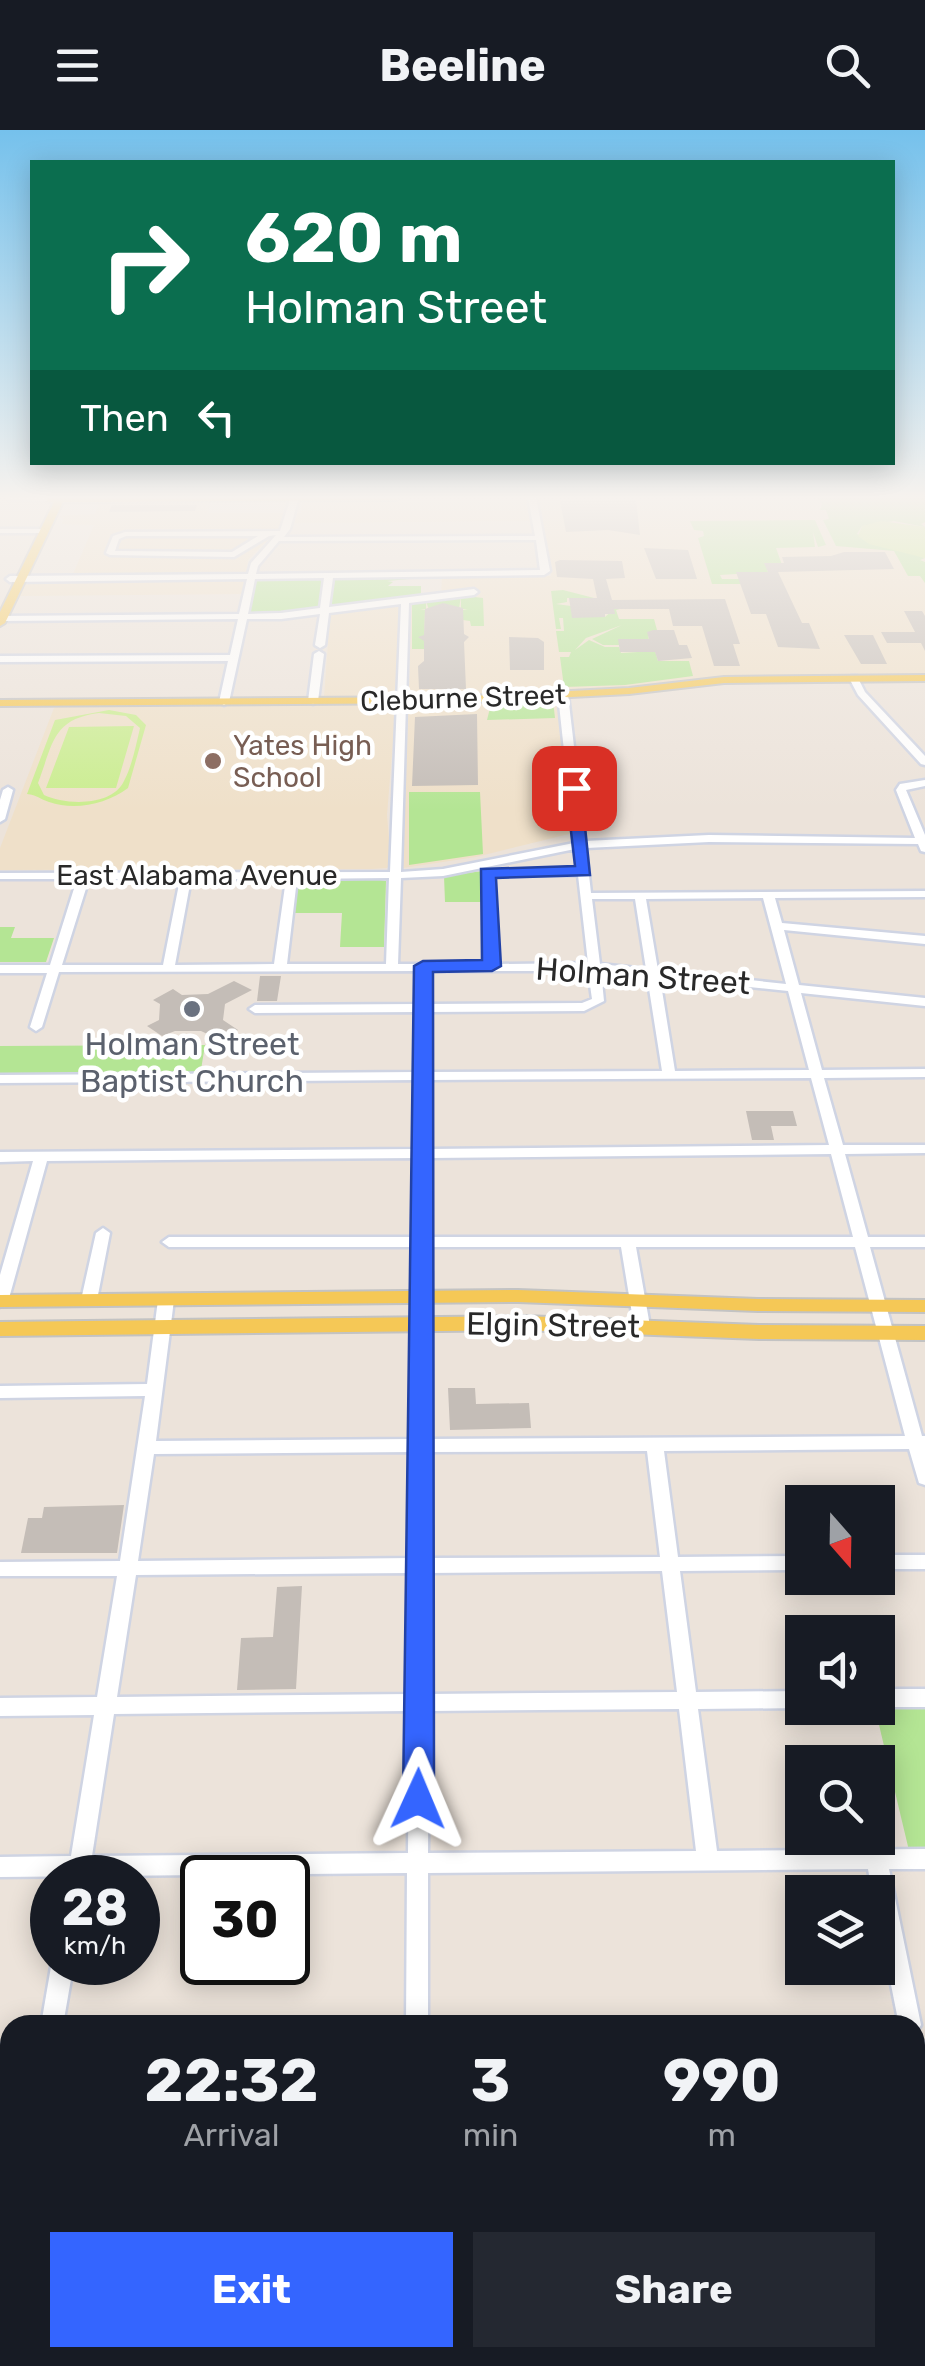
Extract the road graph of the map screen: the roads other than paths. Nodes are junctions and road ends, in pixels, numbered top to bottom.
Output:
1 (245, 601) edge
2 (325, 601) edge
3 (397, 601) edge
4 (405, 601) edge
5 (324, 613) junction
6 (242, 617) junction
7 (1, 620) edge
8 (233, 658) junction
9 (0, 659) edge
10 (854, 678) junction
11 (925, 678) edge
12 (563, 694) junction
13 (313, 701) junction
14 (402, 701) junction
15 (224, 702) junction
16 (0, 704) edge
17 (925, 762) edge
18 (925, 783) edge
19 (8, 790) dead end
20 (0, 819) edge
21 (923, 840) edge
22 (581, 842) junction
23 (584, 871) junction
24 (292, 874) junction
25 (395, 874) junction
26 (0, 876) edge
27 (84, 876) junction
28 (186, 876) junction
29 (768, 894) junction
30 (925, 894) edge
31 (588, 896) junction
32 (640, 896) junction
33 (777, 926) junction
34 (925, 940) edge
35 (392, 966) junction
36 (423, 966) junction
37 (492, 966) junction
38 (594, 967) junction
39 (168, 968) junction
40 (280, 968) junction
41 (54, 969) junction
42 (0, 970) edge
43 (654, 974) junction
44 (793, 988) junction
45 (925, 1002) edge
46 (424, 1008) junction
47 (255, 1009) dead end
48 (36, 1027) dead end
49 (925, 1073) edge
50 (669, 1074) junction
51 (816, 1074) junction
52 (424, 1078) junction
53 (0, 1079) edge
54 (925, 1148) edge
55 (838, 1149) junction
56 (422, 1153) junction
57 (41, 1157) junction
58 (0, 1158) edge
59 (103, 1232) dead end
60 (422, 1240) junction
61 (169, 1242) dead end
62 (628, 1242) junction
63 (864, 1242) junction
64 (925, 1242) edge
65 (422, 1296) junction
66 (89, 1300) junction
67 (166, 1300) junction
68 (0, 1301) edge
69 (638, 1301) junction
70 (878, 1306) junction
71 (925, 1306) edge
72 (422, 1323) junction
73 (163, 1326) junction
74 (642, 1326) junction
75 (0, 1328) edge
76 (925, 1333) edge
77 (885, 1334) junction
78 (155, 1390) junction
79 (0, 1392) edge
80 (920, 1442) edge
81 (655, 1443) junction
82 (421, 1445) junction
83 (148, 1448) junction
84 (925, 1478) edge
85 (785, 1562) edge
86 (895, 1562) edge
87 (925, 1562) edge
88 (671, 1564) junction
89 (421, 1566) junction
90 (126, 1568) junction
91 (0, 1569) edge
92 (895, 1698) edge
93 (925, 1698) edge
94 (785, 1699) edge
95 (687, 1700) junction
96 (420, 1703) junction
97 (102, 1706) junction
98 (0, 1707) edge
99 (81, 1855) edge
100 (876, 1858) junction
101 (925, 1858) edge
102 (708, 1860) junction
103 (418, 1863) junction
104 (0, 1867) edge
105 (30, 1869) edge
106 (160, 1870) edge
107 (59, 1985) edge
108 (54, 2015) edge
109 (416, 2015) edge
110 (908, 2015) edge

1 - 6 street
2 - 5 street
3 - 5 street
4 - 14 street
5 - 6 street
5 - 13 street
6 - 7 street
6 - 8 street
8 - 9 street
8 - 15 street
10 - 11 main road, Cleburne Street
10 - 12 main road, Cleburne Street
10 - 17 street
12 - 14 main road, Cleburne Street
12 - 22 street
13 - 14 main road, Cleburne Street
13 - 15 main road, Cleburne Street
14 - 25 street
15 - 16 main road, Cleburne Street
18 - 21 street
19 - 20 street
21 - 22 street, East Alabama Avenue
22 - 23 street
22 - 25 street, East Alabama Avenue
23 - 31 street
23 - 37 street
24 - 25 street, East Alabama Avenue
24 - 28 street, East Alabama Avenue
24 - 40 street
25 - 35 street
26 - 27 street, East Alabama Avenue
27 - 28 street, East Alabama Avenue
27 - 41 street
28 - 39 street
29 - 30 street
29 - 32 street
29 - 33 street
31 - 32 street
31 - 38 street
32 - 43 street
33 - 34 street
33 - 44 street
35 - 36 street, Holman Street
35 - 40 street, Holman Street
36 - 37 street, Holman Street
36 - 46 street
37 - 38 street, Holman Street
38 - 43 street, Holman Street
38 - 46 street
39 - 40 street, Holman Street
39 - 41 street, Holman Street
41 - 42 street, Holman Street
41 - 48 street
43 - 44 street, Holman Street
43 - 50 street
44 - 45 street, Holman Street
44 - 51 street
46 - 47 street
46 - 52 street
49 - 51 street
50 - 51 street
50 - 52 street
51 - 55 street
52 - 53 street
52 - 56 street
54 - 55 street
55 - 56 street
55 - 63 street
56 - 57 street
56 - 60 street
57 - 58 street
57 - 68 street
59 - 66 street
60 - 61 street
60 - 62 street
60 - 65 street
62 - 63 street
62 - 69 street
63 - 64 street
63 - 70 street
65 - 67 main road, Elgin Street
65 - 69 main road, Elgin Street
65 - 72 street
66 - 67 main road, Elgin Street
66 - 68 main road, Elgin Street
67 - 73 street
69 - 70 main road, Elgin Street
69 - 74 street
70 - 71 main road, Elgin Street
70 - 77 street
72 - 73 main road, Elgin Street
72 - 74 main road, Elgin Street
72 - 82 street
73 - 75 main road, Elgin Street
73 - 78 street
74 - 77 main road, Elgin Street
76 - 77 main road, Elgin Street
77 - 80 street
78 - 79 street
78 - 83 street
80 - 81 street
80 - 84 street
81 - 82 street
81 - 88 street
82 - 83 street
82 - 89 street
83 - 90 street
85 - 88 street
86 - 87 street
88 - 89 street
88 - 95 street
89 - 90 street
89 - 96 street
90 - 91 street
90 - 97 street
92 - 93 street
94 - 95 street
95 - 96 street
95 - 102 street
96 - 97 street
96 - 103 street
97 - 98 street
97 - 99 street
100 - 101 street
100 - 102 street
100 - 110 street
102 - 103 street
103 - 106 street
103 - 109 street
104 - 105 street
107 - 108 street

